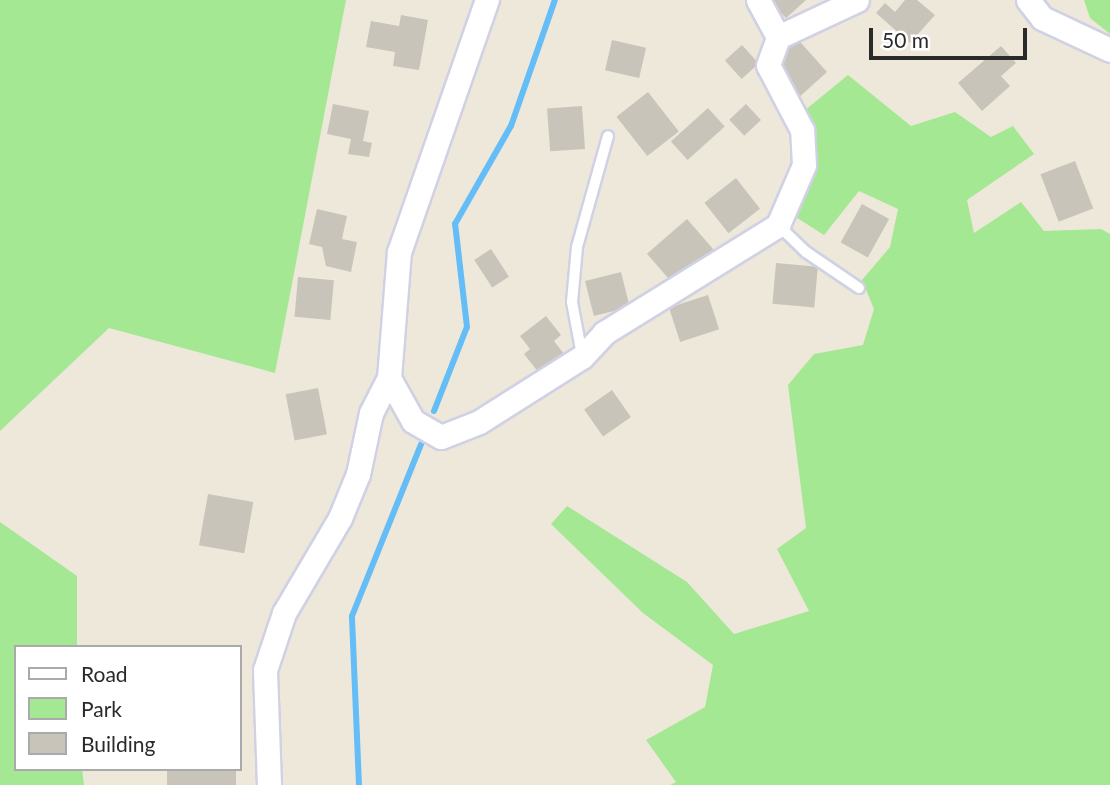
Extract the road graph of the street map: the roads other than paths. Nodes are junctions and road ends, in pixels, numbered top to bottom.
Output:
1 (487, 0) edge
2 (758, 0) edge
3 (857, 0) edge
4 (1028, 0) edge
5 (778, 37) junction
6 (1110, 50) edge
7 (608, 136) dead end
8 (778, 225) junction
9 (859, 288) dead end
10 (582, 357) junction
11 (389, 378) junction
12 (269, 785) edge

1 - 11 street
2 - 5 street
3 - 5 street
4 - 6 street
5 - 8 street
7 - 10 lane
8 - 9 lane
8 - 10 street
10 - 11 street
11 - 12 street

